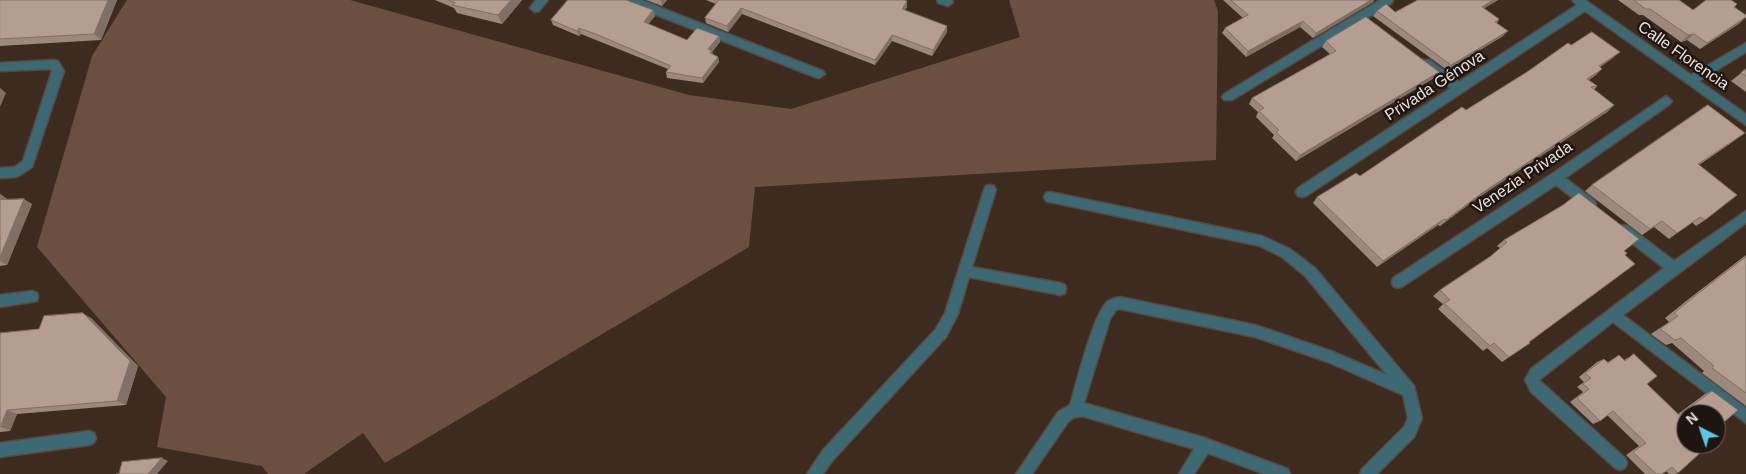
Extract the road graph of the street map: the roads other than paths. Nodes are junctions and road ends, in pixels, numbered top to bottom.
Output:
1 (543, 0) edge
2 (630, 0) edge
3 (1388, 0) edge
4 (1581, 3) edge
5 (535, 8) dead end
6 (1746, 47) edge
7 (1415, 55) edge
8 (0, 67) edge
9 (818, 74) dead end
10 (1690, 81) junction
11 (1460, 89) junction
12 (1228, 97) dead end
13 (1666, 101) dead end
14 (1746, 120) edge
15 (0, 173) edge
16 (1556, 178) junction
17 (990, 190) dead end
18 (1302, 192) dead end
19 (1050, 196) dead end
20 (1746, 216) edge
21 (1674, 268) junction
22 (965, 271) junction
23 (1398, 282) dead end
24 (1060, 289) dead end
25 (32, 297) dead end
26 (0, 301) edge
27 (1613, 316) junction
28 (1409, 391) junction
29 (1075, 410) junction
30 (1746, 416) edge
31 (88, 438) dead end
32 (1205, 445) junction
33 (0, 450) edge
34 (1620, 463) dead end
35 (814, 474) edge
36 (1023, 474) edge
37 (1186, 474) edge
38 (1283, 474) edge
39 (1367, 474) edge

1 - 5 street
2 - 9 street
3 - 12 street
4 - 10 street, Calle Florencia
4 - 11 street, Privada Génova
6 - 10 street
7 - 11 street
8 - 15 street
10 - 14 street, Calle Florencia
11 - 18 street, Privada Génova
13 - 16 street, Venezia Privada
16 - 21 street
16 - 23 street, Venezia Privada
17 - 22 street
19 - 28 street
20 - 21 street
21 - 27 street
22 - 24 street
22 - 35 street
25 - 26 street
27 - 30 street
27 - 34 street
28 - 29 street
28 - 39 street
29 - 32 street
29 - 36 street
31 - 33 street
32 - 37 street
32 - 38 street

